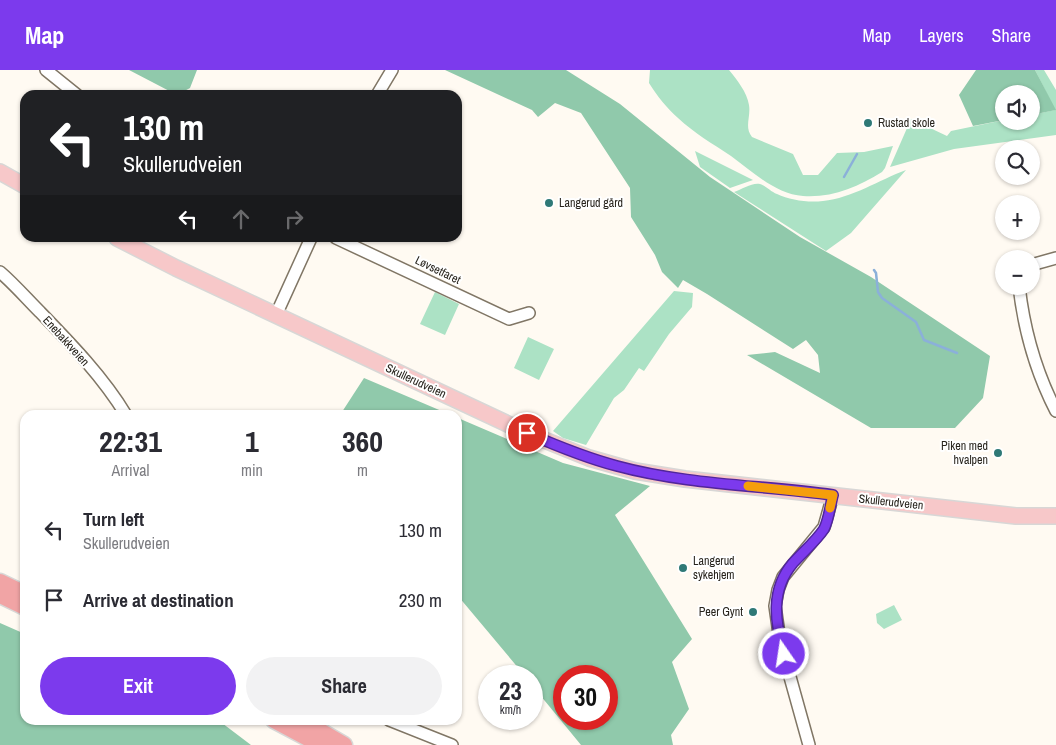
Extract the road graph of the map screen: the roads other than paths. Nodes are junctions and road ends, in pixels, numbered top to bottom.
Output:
1 (46, 70) edge
2 (392, 70) edge
3 (71, 90) edge
4 (380, 90) edge
5 (0, 172) edge
6 (20, 183) edge
7 (125, 242) edge
8 (309, 242) edge
9 (345, 242) edge
10 (1056, 259) edge
11 (1040, 263) edge
12 (0, 272) edge
13 (1020, 295) edge
14 (528, 313) dead end
15 (276, 314) junction
16 (122, 410) edge
17 (1056, 411) edge
18 (833, 495) junction
19 (1056, 516) edge
20 (0, 582) edge
21 (20, 592) edge
22 (0, 595) edge
23 (20, 605) edge
24 (284, 725) edge
25 (310, 725) edge
26 (402, 725) edge
27 (342, 744) edge
28 (322, 745) edge
29 (452, 745) edge
30 (809, 745) edge

1 - 3 street
2 - 4 street
5 - 6 main road
7 - 15 main road, Skullerudveien
8 - 15 street
9 - 14 street, Løvsetfaret
10 - 11 street
12 - 16 street, Enebakkveien
13 - 17 street
15 - 18 main road, Skullerudveien
18 - 19 main road, Skullerudveien
18 - 30 street
20 - 21 highway
22 - 23 highway
24 - 28 highway
25 - 27 highway
26 - 29 street

